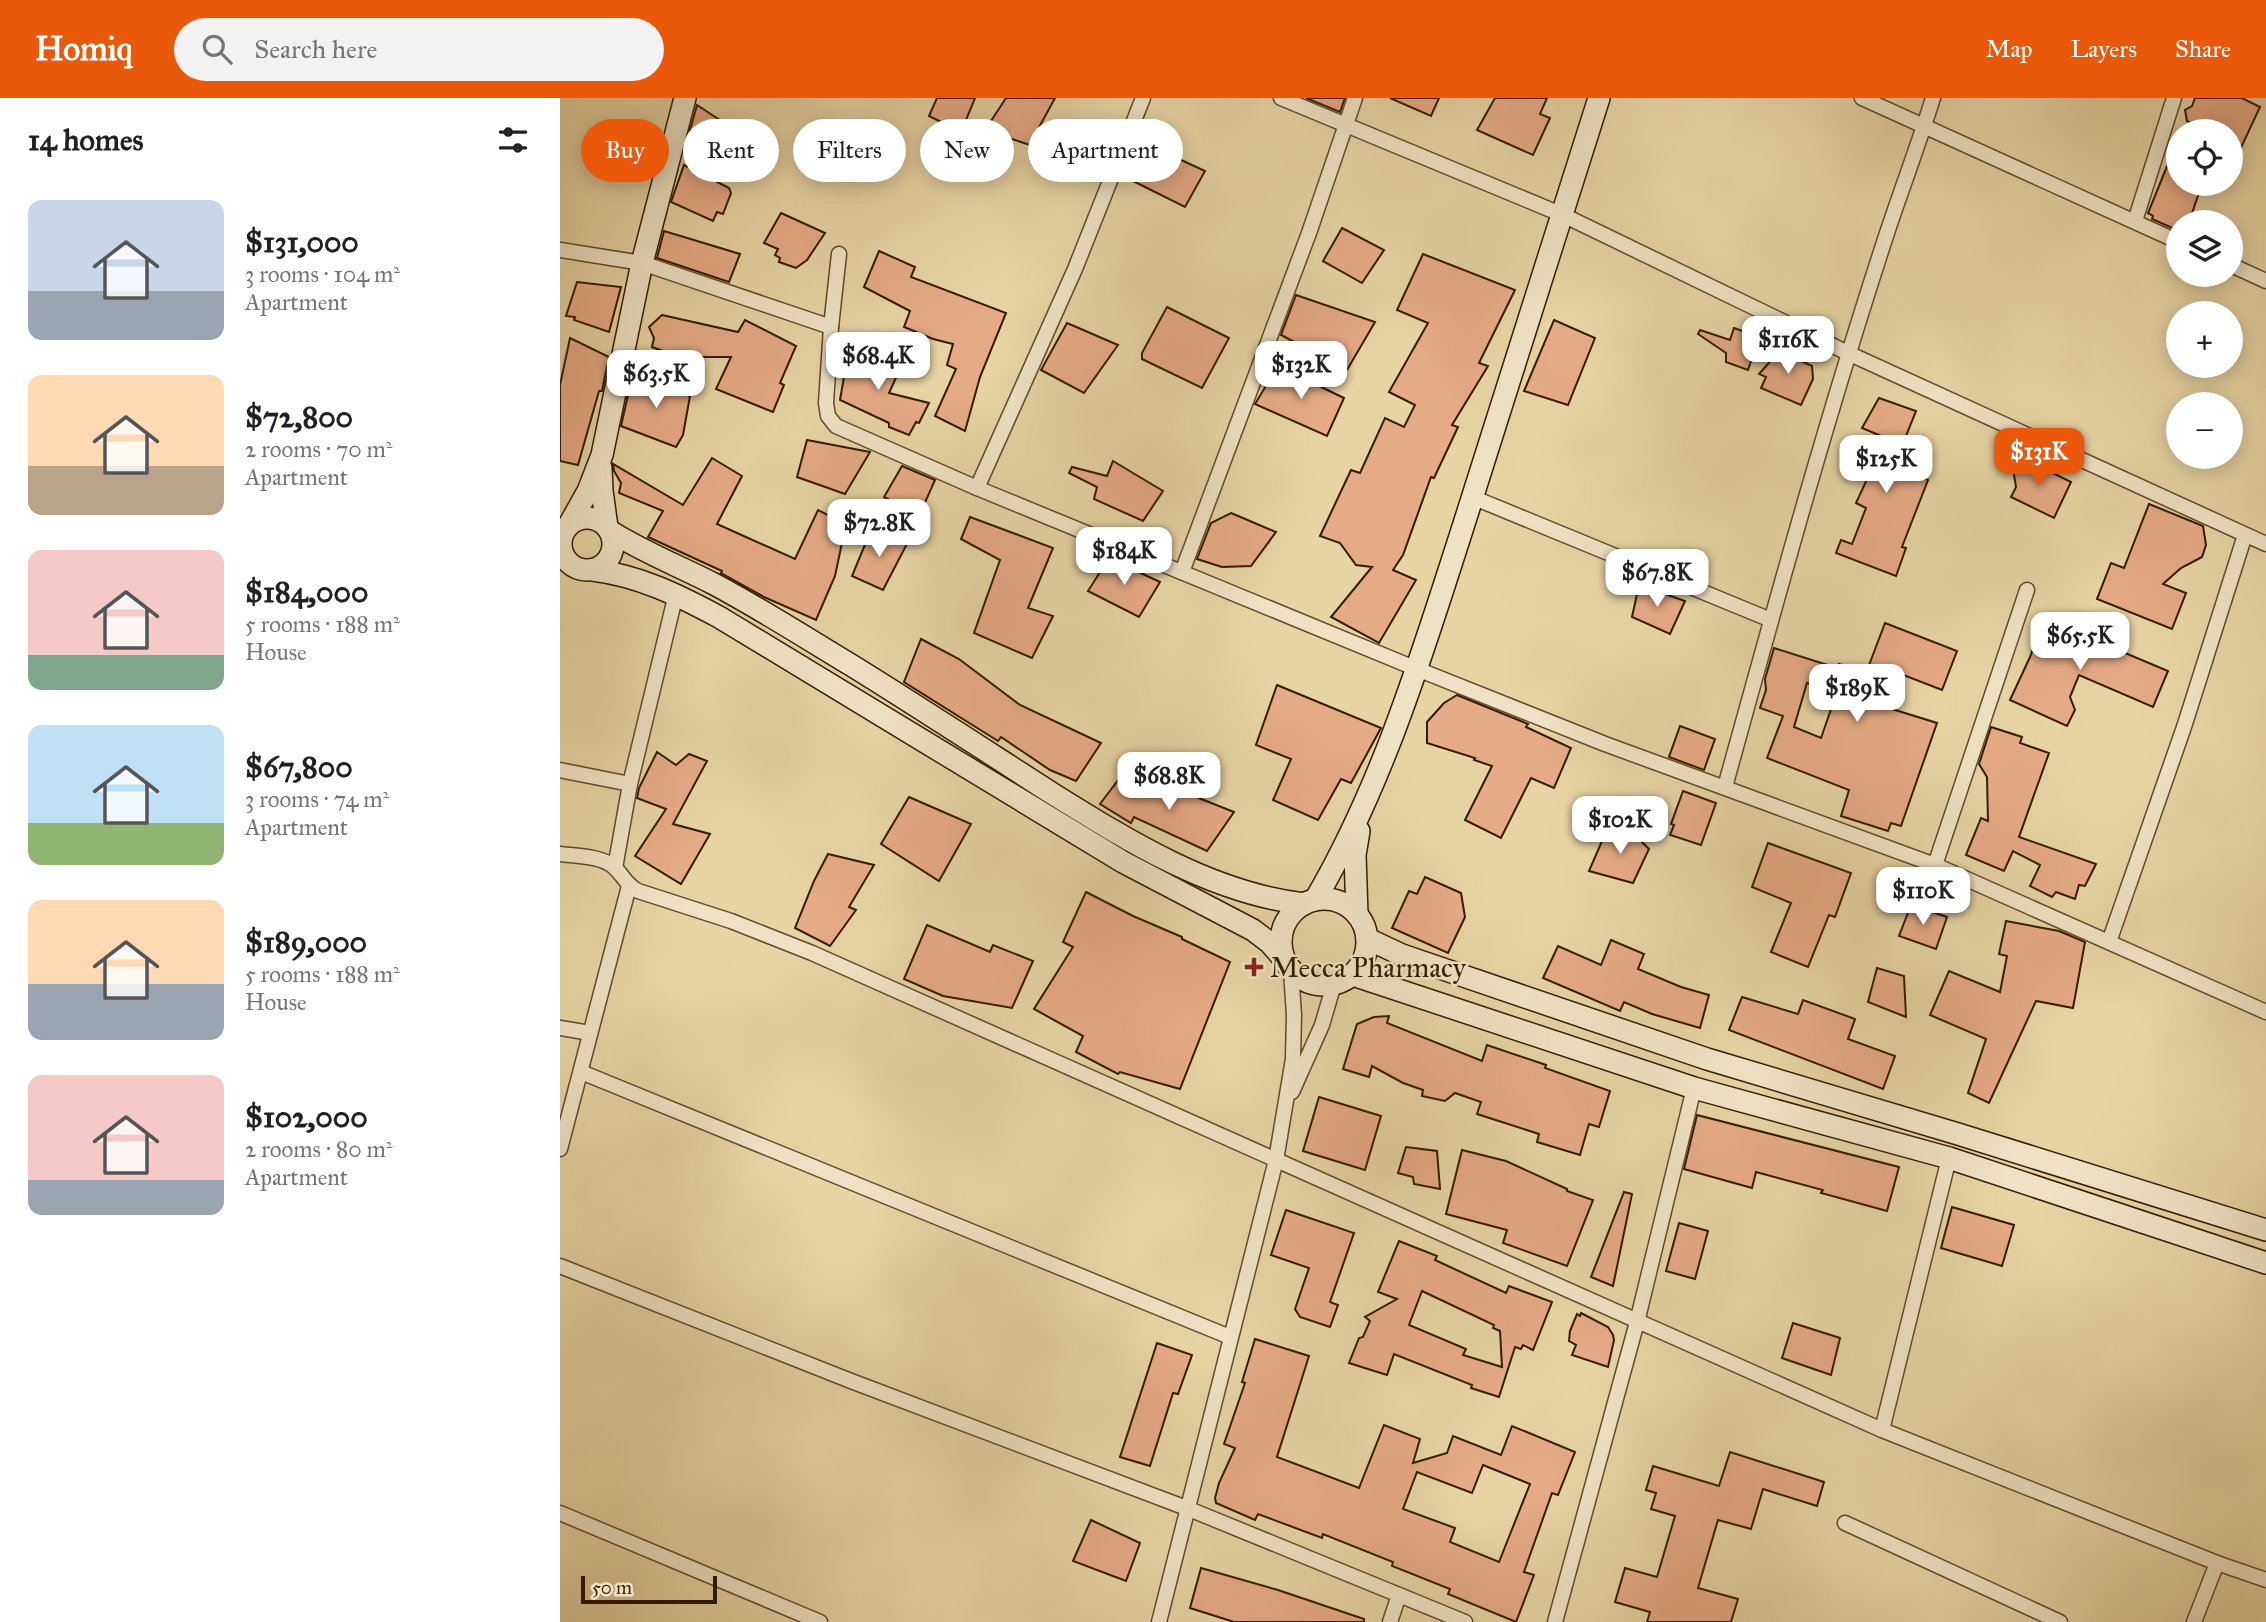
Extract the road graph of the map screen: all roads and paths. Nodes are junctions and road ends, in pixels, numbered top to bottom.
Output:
1 (685, 98) edge
2 (1143, 98) edge
3 (1281, 98) edge
4 (1355, 98) edge
5 (1599, 98) edge
6 (1863, 98) edge
7 (1933, 98) edge
8 (2174, 98) edge
9 (1348, 125) junction
10 (1924, 127) junction
11 (1563, 215) junction
12 (2134, 221) junction
13 (2166, 236) edge
14 (560, 250) edge
15 (839, 254) dead end
16 (642, 263) junction
17 (2243, 270) edge
18 (2266, 281) edge
19 (831, 327) junction
20 (1850, 354) junction
21 (602, 455) junction
22 (977, 488) junction
23 (1472, 497) junction
24 (565, 529) edge
25 (608, 529) junction
26 (2245, 535) junction
27 (2266, 544) edge
28 (566, 564) edge
29 (593, 570) junction
30 (1182, 572) junction
31 (2027, 590) dead end
32 (676, 594) junction
33 (1772, 620) junction
34 (1417, 669) junction
35 (560, 770) edge
36 (630, 784) junction
37 (1725, 787) junction
38 (1367, 798) junction
39 (560, 854) edge
40 (1935, 865) junction
41 (615, 868) junction
42 (629, 886) junction
43 (1264, 897) junction
44 (1309, 902) junction
45 (1357, 914) junction
46 (1253, 930) junction
47 (1368, 939) junction
48 (2109, 942) junction
49 (1402, 955) junction
50 (1288, 965) junction
51 (1343, 980) junction
52 (1392, 987) junction
53 (2266, 1012) edge
54 (560, 1028) edge
55 (590, 1033) junction
56 (581, 1072) junction
57 (1694, 1088) junction
58 (1286, 1103) junction
59 (560, 1149) edge
60 (1948, 1158) junction
61 (1276, 1160) junction
62 (2266, 1230) edge
63 (2266, 1263) edge
64 (560, 1266) edge
65 (1637, 1322) junction
66 (1230, 1337) junction
67 (1882, 1430) junction
68 (1189, 1510) junction
69 (560, 1513) edge
70 (1845, 1523) dead end
71 (2217, 1563) junction
72 (2266, 1580) edge
73 (1399, 1595) junction
74 (820, 1622) edge
75 (1159, 1622) edge
76 (1390, 1622) edge
77 (1465, 1622) edge
78 (1555, 1622) edge
79 (2060, 1622) edge
80 (2194, 1622) edge

1 - 16 main road
2 - 22 street
3 - 9 street
4 - 9 street
5 - 11 main road
6 - 10 street
7 - 10 street
8 - 12 street
9 - 11 street
9 - 30 street
10 - 12 street
10 - 20 street
11 - 20 street
11 - 23 main road
12 - 13 street
14 - 16 street
15 - 19 street
16 - 19 street
16 - 21 main road
17 - 18 street
19 - 22 street
20 - 26 street
20 - 33 street
21 - 24 main road
21 - 25 main road
22 - 30 street
23 - 33 street
23 - 34 main road
24 - 25 main road
24 - 28 main road
25 - 29 main road
25 - 43 main road
26 - 27 street
26 - 48 street
28 - 29 main road
29 - 32 main road
30 - 34 street
31 - 40 street
32 - 36 street
32 - 46 main road
33 - 37 street
34 - 37 street
34 - 38 main road
35 - 36 street
36 - 41 street
37 - 40 street
38 - 44 main road
38 - 45 main road
39 - 41 street
40 - 48 street
41 - 42 street
42 - 55 street
42 - 61 street
43 - 44 main road
43 - 46 main road
44 - 45 main road
44 - 50 main road
45 - 47 main road
46 - 50 main road
47 - 49 main road
47 - 51 main road
48 - 53 street
49 - 52 main road
49 - 62 main road
50 - 51 main road
50 - 58 street
51 - 52 main road
51 - 58 street
52 - 57 main road
54 - 55 street
55 - 56 street
56 - 59 street
56 - 66 street
57 - 60 main road
57 - 65 street
58 - 61 street
60 - 63 main road
60 - 67 street
61 - 65 street
61 - 66 street
64 - 68 street
65 - 67 street
65 - 78 street
66 - 68 street
67 - 71 street
68 - 73 street
68 - 75 street
69 - 74 street
70 - 79 street
71 - 72 street
71 - 80 street
73 - 76 street
73 - 77 street

